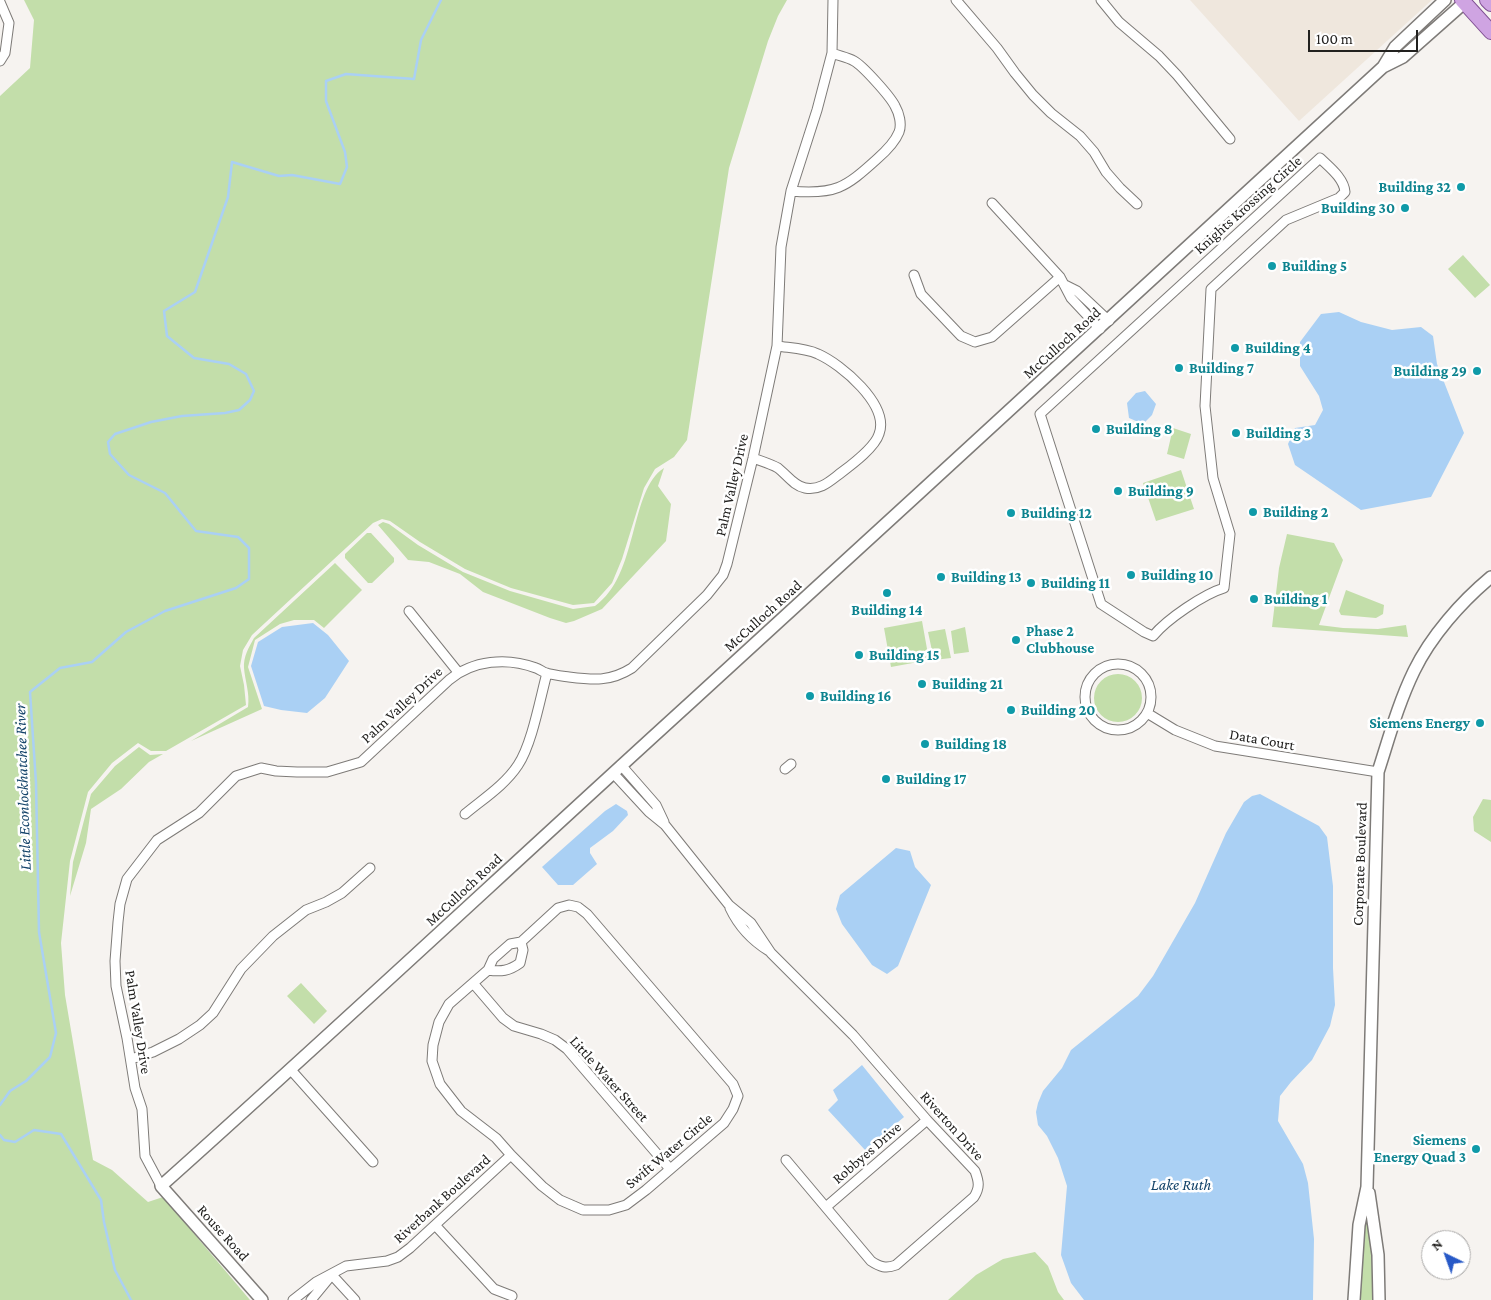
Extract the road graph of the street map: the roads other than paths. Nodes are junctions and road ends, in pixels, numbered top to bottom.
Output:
1 (834, 0) edge
2 (956, 0) edge
3 (1101, 0) edge
4 (1445, 0) edge
5 (1487, 0) edge
6 (1463, 1) edge
7 (0, 2) edge
8 (1491, 4) edge
9 (1491, 32) edge
10 (832, 53) junction
11 (0, 61) edge
12 (1383, 67) junction
13 (1230, 138) dead end
14 (791, 191) junction
15 (992, 203) dead end
16 (1137, 204) dead end
17 (914, 275) dead end
18 (1062, 281) junction
19 (1087, 300) junction
20 (1080, 307) junction
21 (1109, 321) junction
22 (1100, 329) junction
23 (777, 346) junction
24 (753, 458) junction
25 (1491, 577) edge
26 (409, 611) dead end
27 (1144, 632) joint
28 (458, 672) junction
29 (547, 674) junction
30 (1147, 713) junction
31 (617, 769) junction
32 (1378, 772) junction
33 (465, 814) dead end
34 (370, 868) dead end
35 (521, 942) junction
36 (488, 970) junction
37 (473, 983) junction
38 (131, 1059) junction
39 (291, 1070) junction
40 (927, 1120) junction
41 (511, 1155) junction
42 (786, 1160) dead end
43 (373, 1162) dead end
44 (670, 1169) junction
45 (161, 1186) junction
46 (1367, 1186) junction
47 (826, 1207) junction
48 (435, 1225) junction
49 (332, 1275) junction
50 (512, 1296) dead end
51 (262, 1300) edge
52 (293, 1300) edge
53 (311, 1300) edge
54 (355, 1300) edge
55 (1354, 1300) edge
56 (1379, 1300) edge

1 - 10 street, Palm Valley Drive
2 - 16 street
3 - 13 street
4 - 12 street, McCulloch Road
5 - 8 main road
6 - 9 main road
6 - 12 street, McCulloch Road
7 - 11 street
10 - 14 street, Palm Valley Drive
10 - 14 street
12 - 21 street, McCulloch Road
14 - 23 street, Palm Valley Drive
15 - 18 street
17 - 18 street
18 - 19 street
18 - 20 street
19 - 20 street
19 - 21 street
20 - 22 street
21 - 22 street, McCulloch Road
22 - 31 street, McCulloch Road
23 - 24 street, Palm Valley Drive
23 - 24 street
24 - 29 street, Palm Valley Drive
25 - 32 street, Corporate Boulevard
26 - 28 street
27 - 27 street, Knights Krossing Circle
28 - 29 street, Palm Valley Drive
28 - 38 street, Palm Valley Drive
29 - 33 street
30 - 30 street
30 - 32 street, Data Court
31 - 39 street, McCulloch Road
31 - 40 street, Riverton Drive
32 - 46 street, Corporate Boulevard
34 - 38 street
35 - 36 street, Swift Water Circle
35 - 36 street
35 - 44 street, Swift Water Circle
36 - 37 street, Swift Water Circle
37 - 41 street, Swift Water Circle
37 - 44 street, Little Water Street
38 - 45 street, Palm Valley Drive
39 - 43 street
39 - 45 street, McCulloch Road
40 - 47 street, Robbyes Drive
40 - 47 street, Riverton Drive
41 - 44 street, Swift Water Circle
41 - 48 street, Riverbank Boulevard
42 - 47 street, Riverton Drive
45 - 51 street, Rouse Road
46 - 55 street, Corporate Boulevard
46 - 56 street, Corporate Boulevard
48 - 49 street, Riverbank Boulevard
48 - 50 street
49 - 52 street, Riverbank Boulevard
49 - 53 street, Riverbank Boulevard
49 - 54 street

